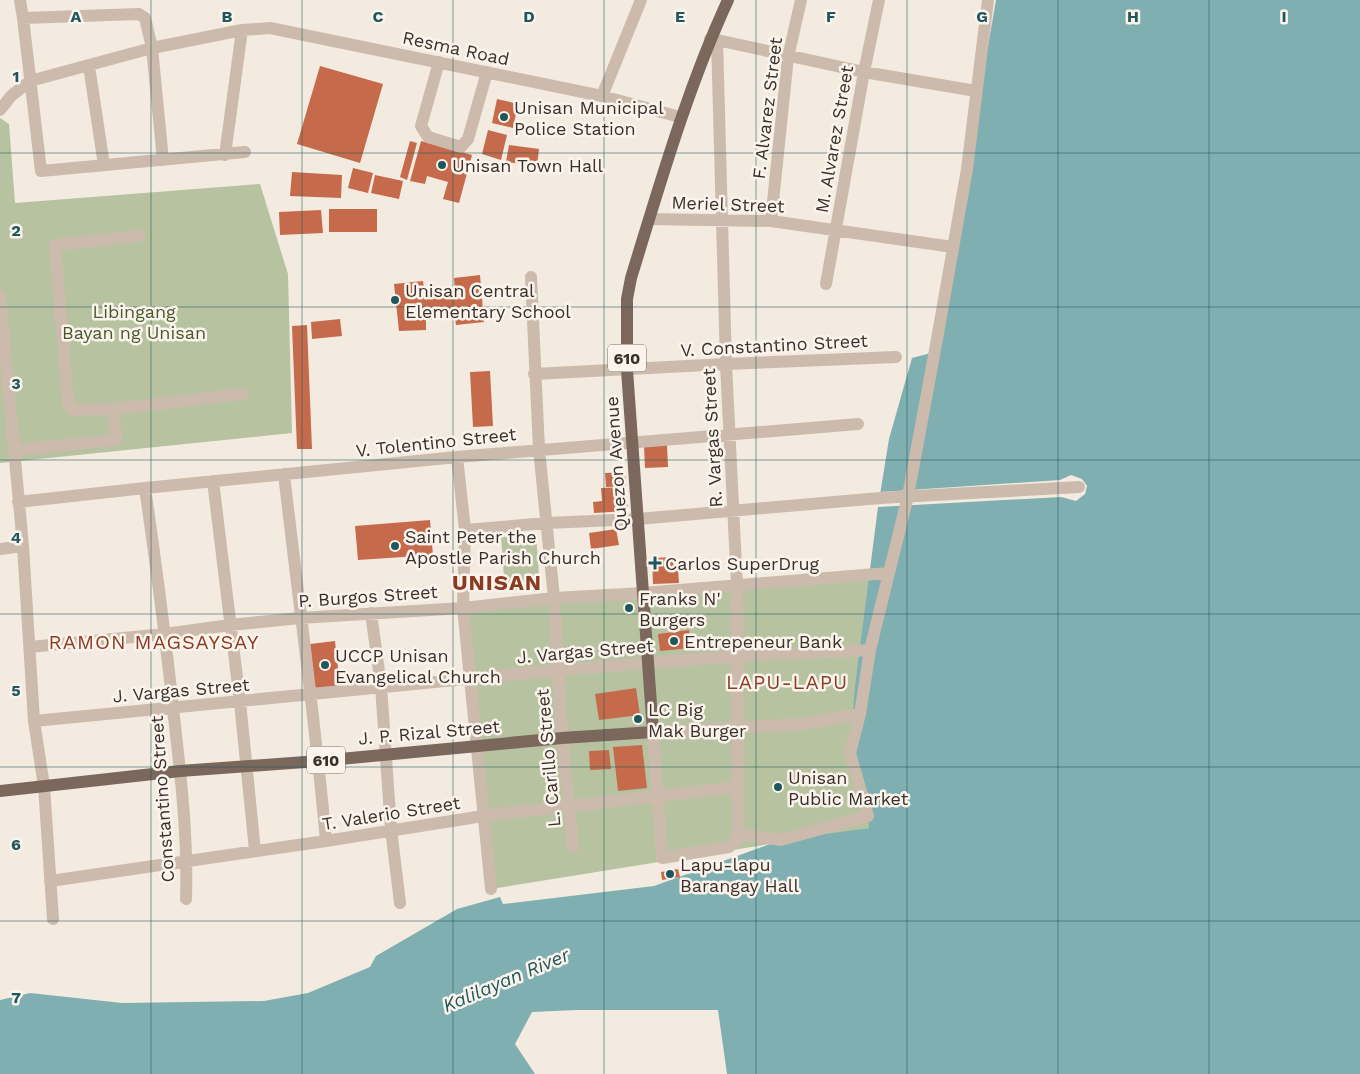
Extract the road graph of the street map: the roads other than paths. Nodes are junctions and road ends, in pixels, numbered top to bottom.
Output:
1 (20, 0) edge
2 (642, 0) edge
3 (728, 0) edge
4 (801, 0) edge
5 (879, 0) edge
6 (988, 0) edge
7 (23, 18) junction
8 (242, 30) junction
9 (713, 39) junction
10 (152, 48) junction
11 (788, 57) junction
12 (439, 62) junction
13 (89, 66) junction
14 (487, 72) junction
15 (864, 72) junction
16 (30, 81) junction
17 (976, 91) junction
18 (602, 96) junction
19 (0, 110) edge
20 (680, 117) junction
21 (245, 152) dead end
22 (225, 155) junction
23 (162, 160) junction
24 (104, 164) junction
25 (649, 219) junction
26 (722, 219) junction
27 (772, 221) junction
28 (836, 229) junction
29 (139, 236) dead end
30 (953, 247) junction
31 (531, 277) dead end
32 (826, 284) dead end
33 (0, 296) edge
34 (896, 357) dead end
35 (726, 364) junction
36 (627, 370) junction
37 (534, 374) junction
38 (242, 394) dead end
39 (113, 409) junction
40 (858, 424) dead end
41 (729, 435) junction
42 (633, 441) junction
43 (539, 449) junction
44 (13, 450) junction
45 (457, 457) junction
46 (284, 474) junction
47 (213, 481) junction
48 (1079, 487) dead end
49 (145, 488) junction
50 (908, 496) junction
51 (18, 502) junction
52 (734, 511) junction
53 (638, 519) junction
54 (547, 523) junction
55 (465, 530) junction
56 (23, 546) junction
57 (0, 549) edge
58 (888, 574) junction
59 (737, 586) junction
60 (643, 593) junction
61 (554, 598) junction
62 (463, 608) junction
63 (371, 613) junction
64 (300, 618) junction
65 (230, 625) junction
66 (165, 634) junction
67 (30, 647) junction
68 (870, 650) junction
69 (738, 656) junction
70 (647, 664) junction
71 (559, 670) junction
72 (471, 678) junction
73 (381, 686) junction
74 (310, 694) junction
75 (240, 702) junction
76 (174, 708) junction
77 (860, 714) junction
78 (34, 721) junction
79 (738, 728) junction
80 (653, 732) junction
81 (562, 738) junction
82 (476, 746) junction
83 (386, 753) junction
84 (319, 760) junction
85 (246, 766) junction
86 (180, 771) junction
87 (44, 786) junction
88 (738, 787) junction
89 (0, 791) edge
90 (658, 796) junction
91 (569, 807) junction
92 (484, 816) junction
93 (391, 829) junction
94 (737, 838) junction
95 (326, 841) junction
96 (573, 847) dead end
97 (255, 850) junction
98 (187, 860) junction
99 (50, 881) junction
100 (491, 889) dead end
101 (186, 899) dead end
102 (400, 903) dead end
103 (53, 919) dead end

1 - 7 street
2 - 18 street
3 - 9 main road, Quezon Avenue / 610
4 - 11 street, F. Alvarez Street
5 - 15 street, M. Alvarez Street
6 - 17 street
7 - 10 street
7 - 16 street
8 - 10 street, Resma Road
8 - 12 street, Resma Road
8 - 22 street
9 - 11 street
9 - 20 main road, Quezon Avenue / 610
9 - 26 street, R. Vargas Street
10 - 13 street, Resma Road
10 - 23 street
11 - 15 street
11 - 27 street, F. Alvarez Street
12 - 14 street, Resma Road
12 - 14 street
13 - 16 street, Resma Road
13 - 24 street
14 - 18 street, Resma Road
15 - 17 street
15 - 28 street, M. Alvarez Street
16 - 19 street, Resma Road
16 - 24 street
17 - 30 street
18 - 20 street, Resma Road
20 - 25 main road, Quezon Avenue / 610
21 - 22 street
22 - 23 street
23 - 24 street
25 - 26 street, Meriel Street
25 - 36 main road, Quezon Avenue / 610
26 - 27 street, Meriel Street
26 - 35 street, R. Vargas Street
27 - 28 street, Meriel Street
28 - 30 street, Meriel Street
28 - 32 street, M. Alvarez Street
29 - 39 street
30 - 50 street
31 - 37 street, L. Carillo Street
33 - 44 street
34 - 35 street, V. Constantino Street
35 - 36 street, V. Constantino Street
35 - 41 street, R. Vargas Street
36 - 37 street, V. Constantino Street
36 - 42 main road, Quezon Avenue / 610
37 - 43 street, L. Carillo Street
38 - 39 street
39 - 44 street
40 - 41 street, V. Tolentino Street
41 - 42 street, V. Tolentino Street
41 - 52 street, R. Vargas Street
42 - 43 street, V. Tolentino Street
42 - 53 main road, Quezon Avenue / 610
43 - 45 street, V. Tolentino Street
43 - 54 street, L. Carillo Street
44 - 51 street
45 - 46 street, V. Tolentino Street
45 - 55 street
46 - 47 street, V. Tolentino Street
46 - 64 street
47 - 49 street, V. Tolentino Street
47 - 65 street
48 - 50 street
49 - 51 street, V. Tolentino Street
49 - 66 street, Constantino Street
50 - 52 street
50 - 58 street
51 - 56 street
52 - 53 street
52 - 59 street, R. Vargas Street
53 - 54 street
53 - 60 main road, Quezon Avenue / 610
54 - 55 street
54 - 61 street, L. Carillo Street
55 - 62 street
56 - 57 street
56 - 67 street
58 - 59 street, P. Burgos Street
58 - 68 street
59 - 60 street, P. Burgos Street
59 - 69 street, R. Vargas Street
60 - 61 street, P. Burgos Street
60 - 70 main road, Quezon Avenue / 610
61 - 62 street, P. Burgos Street
61 - 71 street, L. Carillo Street
62 - 63 street, P. Burgos Street
62 - 72 street
63 - 64 street, P. Burgos Street
63 - 73 street
64 - 65 street, P. Burgos Street
64 - 74 street
65 - 66 street, P. Burgos Street
65 - 75 street
66 - 67 street, P. Burgos Street
66 - 76 street, Constantino Street
67 - 78 street
68 - 69 street, J. Vargas Street
68 - 77 street
69 - 70 street, J. Vargas Street
69 - 79 street, R. Vargas Street
70 - 71 street, J. Vargas Street
70 - 80 main road, Quezon Avenue / 610
71 - 72 street, J. Vargas Street
71 - 81 street, L. Carillo Street
72 - 73 street, J. Vargas Street
72 - 82 street
73 - 74 street, J. Vargas Street
73 - 83 street
74 - 75 street, J. Vargas Street
74 - 84 street
75 - 76 street, J. Vargas Street
75 - 85 street
76 - 78 street, J. Vargas Street
76 - 86 street, Constantino Street
77 - 79 street
77 - 94 street
78 - 87 street
79 - 80 street
79 - 88 street, R. Vargas Street
80 - 81 main road, J. P. Rizal Street / 610
80 - 90 street
81 - 82 main road, J. P. Rizal Street / 610
81 - 91 street, L. Carillo Street
82 - 83 main road, J. P. Rizal Street / 610
82 - 92 street
83 - 84 main road, J. P. Rizal Street / 610
83 - 93 street
84 - 85 main road, J. P. Rizal Street / 610
84 - 95 street
85 - 86 main road, J. P. Rizal Street / 610
85 - 97 street
86 - 87 main road, J. P. Rizal Street / 610
86 - 98 street, Constantino Street
87 - 89 main road, J. P. Rizal Street / 610
87 - 99 street
88 - 90 street, T. Valerio Street
88 - 94 street, R. Vargas Street
90 - 91 street, T. Valerio Street
90 - 94 street
91 - 92 street, T. Valerio Street
91 - 96 street, L. Carillo Street
92 - 93 street, T. Valerio Street
92 - 100 street
93 - 95 street, T. Valerio Street
93 - 102 street
95 - 97 street, T. Valerio Street
97 - 98 street, T. Valerio Street
98 - 99 street, T. Valerio Street
98 - 101 street, Constantino Street
99 - 103 street

